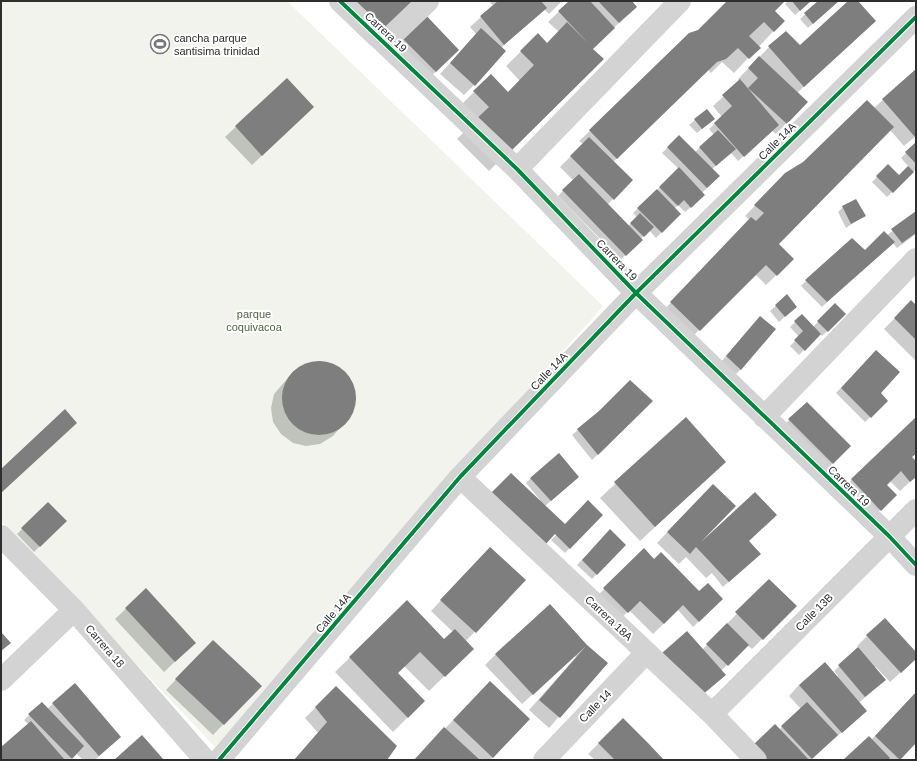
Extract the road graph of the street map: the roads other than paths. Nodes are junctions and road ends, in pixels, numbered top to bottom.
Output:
1 (340, 1) edge
2 (428, 1) edge
3 (680, 1) edge
4 (916, 17) edge
5 (385, 42) junction
6 (517, 169) junction
7 (916, 259) edge
8 (636, 293) junction
9 (764, 417) junction
10 (460, 477) junction
11 (916, 510) edge
12 (1, 536) edge
13 (889, 536) junction
14 (916, 565) edge
15 (74, 610) junction
16 (646, 653) junction
17 (1, 680) edge
18 (712, 714) junction
19 (205, 760) edge
20 (219, 760) edge
21 (544, 760) edge
22 (756, 760) edge

1 - 5 street, Carrera 19
2 - 5 street
3 - 6 street
4 - 8 street, Calle 14A
5 - 6 street, Carrera 19
6 - 8 street, Carrera 19
7 - 9 street
8 - 9 street, Carrera 19
8 - 10 street, Calle 14A
9 - 13 street, Carrera 19
10 - 16 street, Carrera 18A
10 - 20 street, Calle 14A
11 - 13 street, Calle 13B
12 - 15 street, Carrera 18
13 - 14 street, Carrera 19
13 - 18 street, Calle 13B
15 - 17 street
15 - 19 street, Carrera 18
16 - 18 street, Carrera 18A
16 - 21 street, Calle 14
18 - 22 street, Carrera 18A

